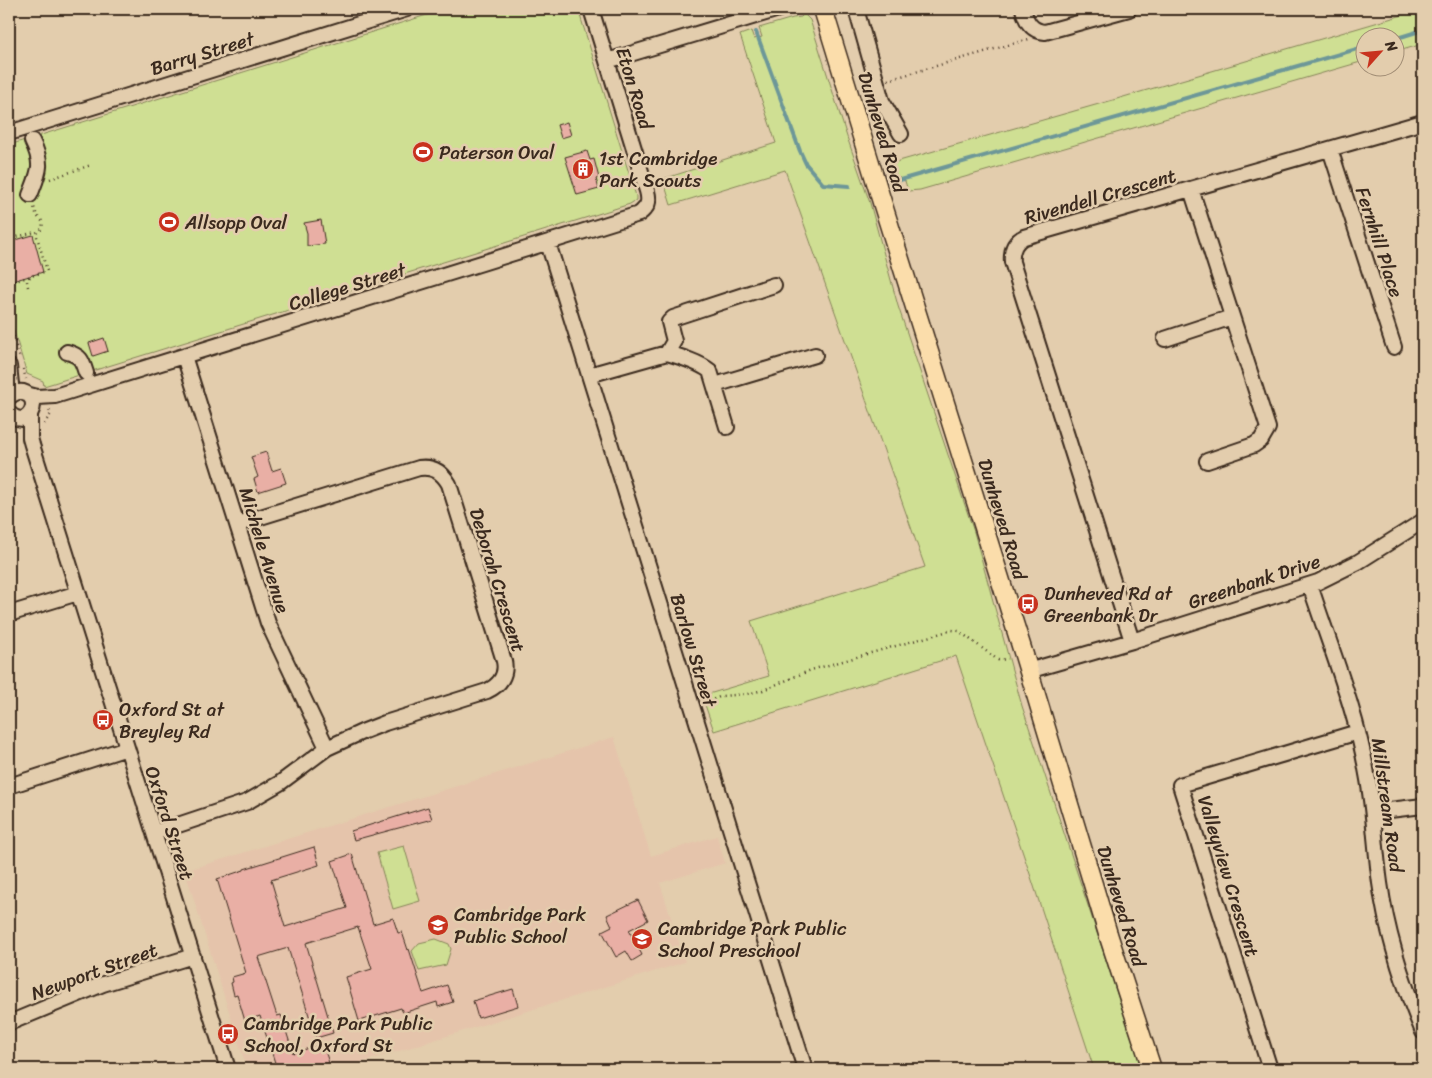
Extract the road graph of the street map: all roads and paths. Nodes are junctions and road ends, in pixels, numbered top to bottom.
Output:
1 (407, 9) edge
2 (591, 9) edge
3 (779, 9) edge
4 (823, 9) edge
5 (856, 9) edge
6 (1023, 9) edge
7 (1129, 9) edge
8 (1031, 37) dead end
9 (607, 62) junction
10 (883, 81) dead end
11 (1423, 122) edge
12 (9, 133) edge
13 (901, 134) dead end
14 (32, 141) dead end
15 (1330, 149) junction
16 (92, 165) dead end
17 (43, 181) dead end
18 (1191, 189) junction
19 (32, 198) joint
20 (646, 206) joint
21 (11, 228) dead end
22 (36, 233) junction
23 (10, 235) edge
24 (548, 243) junction
25 (31, 276) junction
26 (21, 280) junction
27 (27, 281) junction
28 (9, 284) edge
29 (774, 285) dead end
30 (28, 287) dead end
31 (1232, 317) junction
32 (9, 322) edge
33 (1165, 339) dead end
34 (1394, 347) dead end
35 (67, 352) dead end
36 (667, 353) junction
37 (815, 355) dead end
38 (184, 356) junction
39 (9, 365) edge
40 (86, 373) dead end
41 (589, 376) junction
42 (715, 385) junction
43 (25, 388) junction
44 (55, 396) junction
45 (9, 397) edge
46 (49, 410) dead end
47 (18, 415) edge
48 (38, 427) dead end
49 (727, 427) dead end
50 (1207, 461) dead end
51 (1423, 522) edge
52 (238, 524) junction
53 (1310, 585) junction
54 (78, 593) junction
55 (9, 614) edge
56 (1132, 641) junction
57 (1008, 659) dead end
58 (1028, 671) junction
59 (692, 706) junction
60 (1358, 732) junction
61 (127, 748) junction
62 (327, 748) junction
63 (9, 786) edge
64 (1423, 806) edge
65 (1374, 812) junction
66 (154, 833) junction
67 (193, 956) junction
68 (9, 1023) edge
69 (1423, 1032) edge
70 (228, 1069) edge
71 (804, 1069) edge
72 (1152, 1069) edge
73 (1270, 1069) edge

1 - 12 street, Barry Street
2 - 9 street, Eton Road
3 - 9 street
4 - 58 main road, Dunheved Road
5 - 13 street, Dunheved Road
6 - 7 street
8 - 10 path
9 - 20 street, Eton Road
11 - 15 street, Rivendell Crescent
14 - 19 street
15 - 18 street, Rivendell Crescent
15 - 34 street, Fernhill Place
16 - 17 path
18 - 31 street
18 - 56 street, Rivendell Crescent
19 - 22 path
20 - 24 street, College Street
21 - 23 path
22 - 23 path
22 - 25 path
24 - 38 street, College Street
24 - 41 street, Barlow Street
25 - 26 path
25 - 27 path
26 - 27 path
26 - 28 path
27 - 30 path
29 - 36 street
31 - 33 street
31 - 50 street
32 - 43 path
35 - 40 street
36 - 41 street
36 - 42 street
37 - 42 street
38 - 44 street, College Street
38 - 52 street, Michele Avenue
39 - 43 street
39 - 45 street
41 - 59 street, Barlow Street
42 - 49 street
43 - 44 street, College Street
43 - 45 street
43 - 47 street, Oxford Street
44 - 47 street, College Street
46 - 48 path
47 - 54 street, Oxford Street
51 - 53 street, Greenbank Drive
52 - 62 street, Michele Avenue
52 - 62 street, Deborah Crescent
53 - 56 street, Greenbank Drive
53 - 60 street, Millstream Road
54 - 55 street
54 - 61 street, Oxford Street
56 - 58 street, Greenbank Drive
57 - 59 path
58 - 72 main road, Dunheved Road
59 - 71 street, Barlow Street
60 - 65 street, Millstream Road
60 - 73 street, Valleyview Crescent
61 - 63 street
61 - 66 street, Oxford Street
62 - 66 street, Deborah Crescent
64 - 65 street
65 - 69 street, Millstream Road
66 - 67 street, Oxford Street
67 - 68 street, Newport Street
67 - 70 street, Oxford Street

